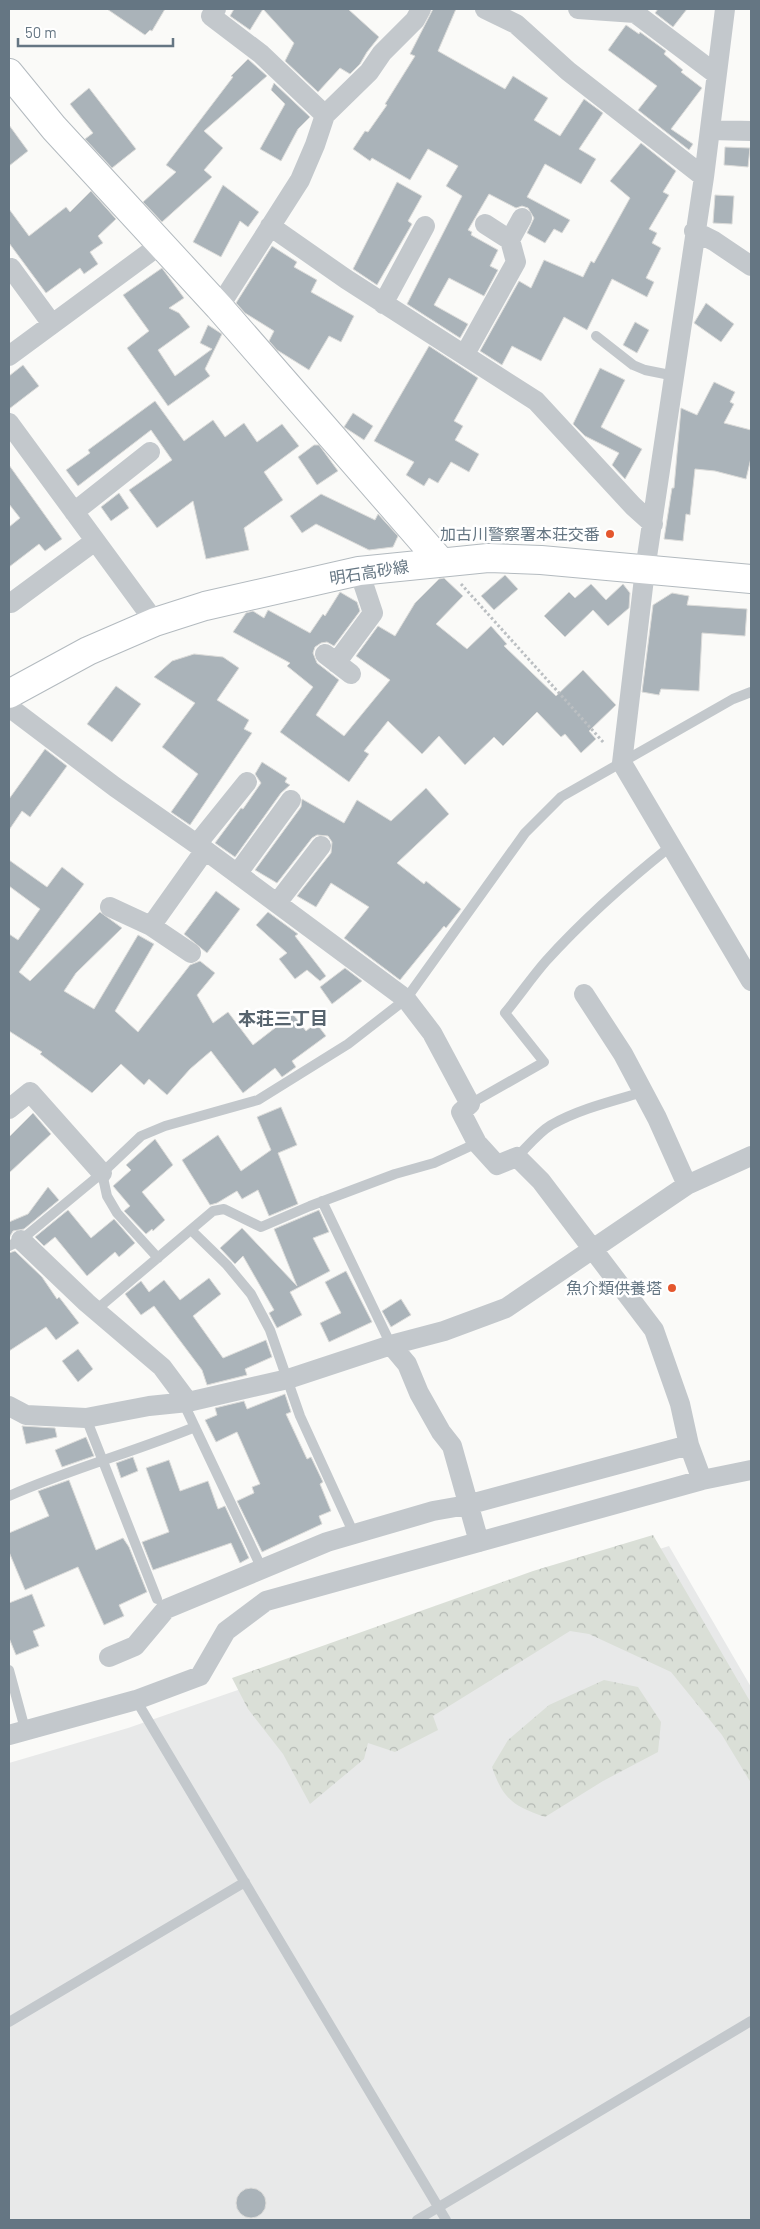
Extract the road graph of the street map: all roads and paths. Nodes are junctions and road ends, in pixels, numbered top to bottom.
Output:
1 (216, 9) edge
2 (421, 9) edge
3 (485, 9) edge
4 (578, 9) edge
5 (725, 9) edge
6 (9, 73) edge
7 (716, 74) junction
8 (325, 115) junction
9 (710, 130) junction
10 (751, 131) edge
11 (704, 177) junction
12 (522, 218) dead end
13 (486, 224) dead end
14 (270, 226) junction
15 (425, 226) dead end
16 (694, 231) junction
17 (510, 240) junction
18 (161, 244) junction
19 (751, 266) edge
20 (11, 268) dead end
21 (383, 304) junction
22 (219, 307) junction
23 (52, 324) junction
24 (596, 336) dead end
25 (465, 354) junction
26 (9, 356) edge
27 (675, 376) junction
28 (9, 423) edge
29 (150, 452) dead end
30 (74, 512) junction
31 (653, 524) junction
32 (95, 541) junction
33 (441, 562) junction
34 (645, 570) junction
35 (359, 571) junction
36 (751, 579) edge
37 (11, 604) dead end
38 (155, 622) junction
39 (338, 664) dead end
40 (751, 692) edge
41 (9, 694) edge
42 (9, 707) edge
43 (622, 763) junction
44 (247, 782) dead end
45 (291, 800) dead end
46 (321, 846) dead end
47 (671, 846) junction
48 (201, 847) junction
49 (237, 874) junction
50 (277, 903) junction
51 (110, 907) dead end
52 (151, 926) junction
53 (190, 953) dead end
54 (751, 981) edge
55 (584, 994) dead end
56 (406, 999) junction
57 (643, 1092) junction
58 (470, 1104) junction
59 (9, 1108) edge
60 (477, 1143) junction
61 (751, 1156) edge
62 (517, 1157) junction
63 (102, 1173) junction
64 (687, 1185) junction
65 (322, 1201) junction
66 (191, 1230) junction
67 (15, 1243) edge
68 (593, 1248) junction
69 (158, 1258) junction
70 (96, 1310) junction
71 (391, 1345) junction
72 (288, 1379) junction
73 (186, 1402) junction
74 (9, 1406) edge
75 (86, 1418) junction
76 (195, 1427) junction
77 (689, 1445) junction
78 (103, 1460) junction
79 (751, 1470) edge
80 (702, 1480) junction
81 (9, 1496) edge
82 (468, 1505) junction
83 (354, 1534) junction
84 (479, 1542) junction
85 (262, 1569) junction
86 (157, 1599) dead end
87 (109, 1657) dead end
88 (9, 1670) edge
89 (136, 1700) junction
90 (17, 1732) edge
91 (245, 1882) junction
92 (751, 2021) edge
93 (9, 2022) edge
94 (439, 2207) junction
95 (417, 2220) edge
96 (446, 2220) edge

1 - 8 street
2 - 8 street
3 - 11 street
4 - 7 street
5 - 7 street
6 - 18 main road
7 - 9 street
8 - 14 street
9 - 10 street
9 - 11 street
11 - 16 street
12 - 17 street
13 - 17 street
14 - 21 street
14 - 22 street
15 - 21 street
16 - 19 street
16 - 27 street
17 - 25 street
18 - 22 main road
18 - 23 street
20 - 23 street
21 - 25 street
22 - 33 main road
23 - 26 street
24 - 27 lane
25 - 31 street
27 - 31 street
28 - 30 street
29 - 30 street
30 - 32 street
31 - 34 street
32 - 37 street
32 - 38 street
33 - 34 main road, 明石高砂線
33 - 35 main road, 明石高砂線
33 - 43 path
34 - 36 main road, 明石高砂線
34 - 43 street
35 - 38 main road, 明石高砂線
35 - 39 street
38 - 41 main road, 明石高砂線
40 - 43 lane
42 - 48 street
43 - 47 street
43 - 56 lane
44 - 48 street
45 - 49 street
46 - 50 street
47 - 54 street
47 - 58 lane
48 - 49 street
48 - 52 street
49 - 50 street
50 - 56 street
51 - 52 street
52 - 53 street
55 - 57 street
56 - 58 street
56 - 63 lane
57 - 62 lane
57 - 64 street
58 - 60 street
59 - 63 street
60 - 62 street
60 - 65 lane
61 - 64 street
62 - 68 street
63 - 67 lane
63 - 69 lane
64 - 68 street
65 - 66 lane
65 - 71 lane
66 - 69 lane
66 - 72 lane
67 - 70 street
68 - 71 street
68 - 77 street
69 - 70 lane
70 - 73 street
71 - 72 street
71 - 82 street
72 - 73 street
72 - 83 lane
73 - 75 street
73 - 76 lane
74 - 75 street
75 - 78 lane
76 - 78 lane
76 - 85 lane
77 - 80 street
77 - 82 street
78 - 81 lane
78 - 86 lane
79 - 80 street
80 - 84 street
82 - 83 street
82 - 84 street
83 - 85 street
84 - 89 street
85 - 87 street
88 - 90 lane
89 - 90 street
89 - 91 lane
91 - 93 lane
91 - 94 lane
92 - 94 lane
94 - 95 lane
94 - 96 lane

